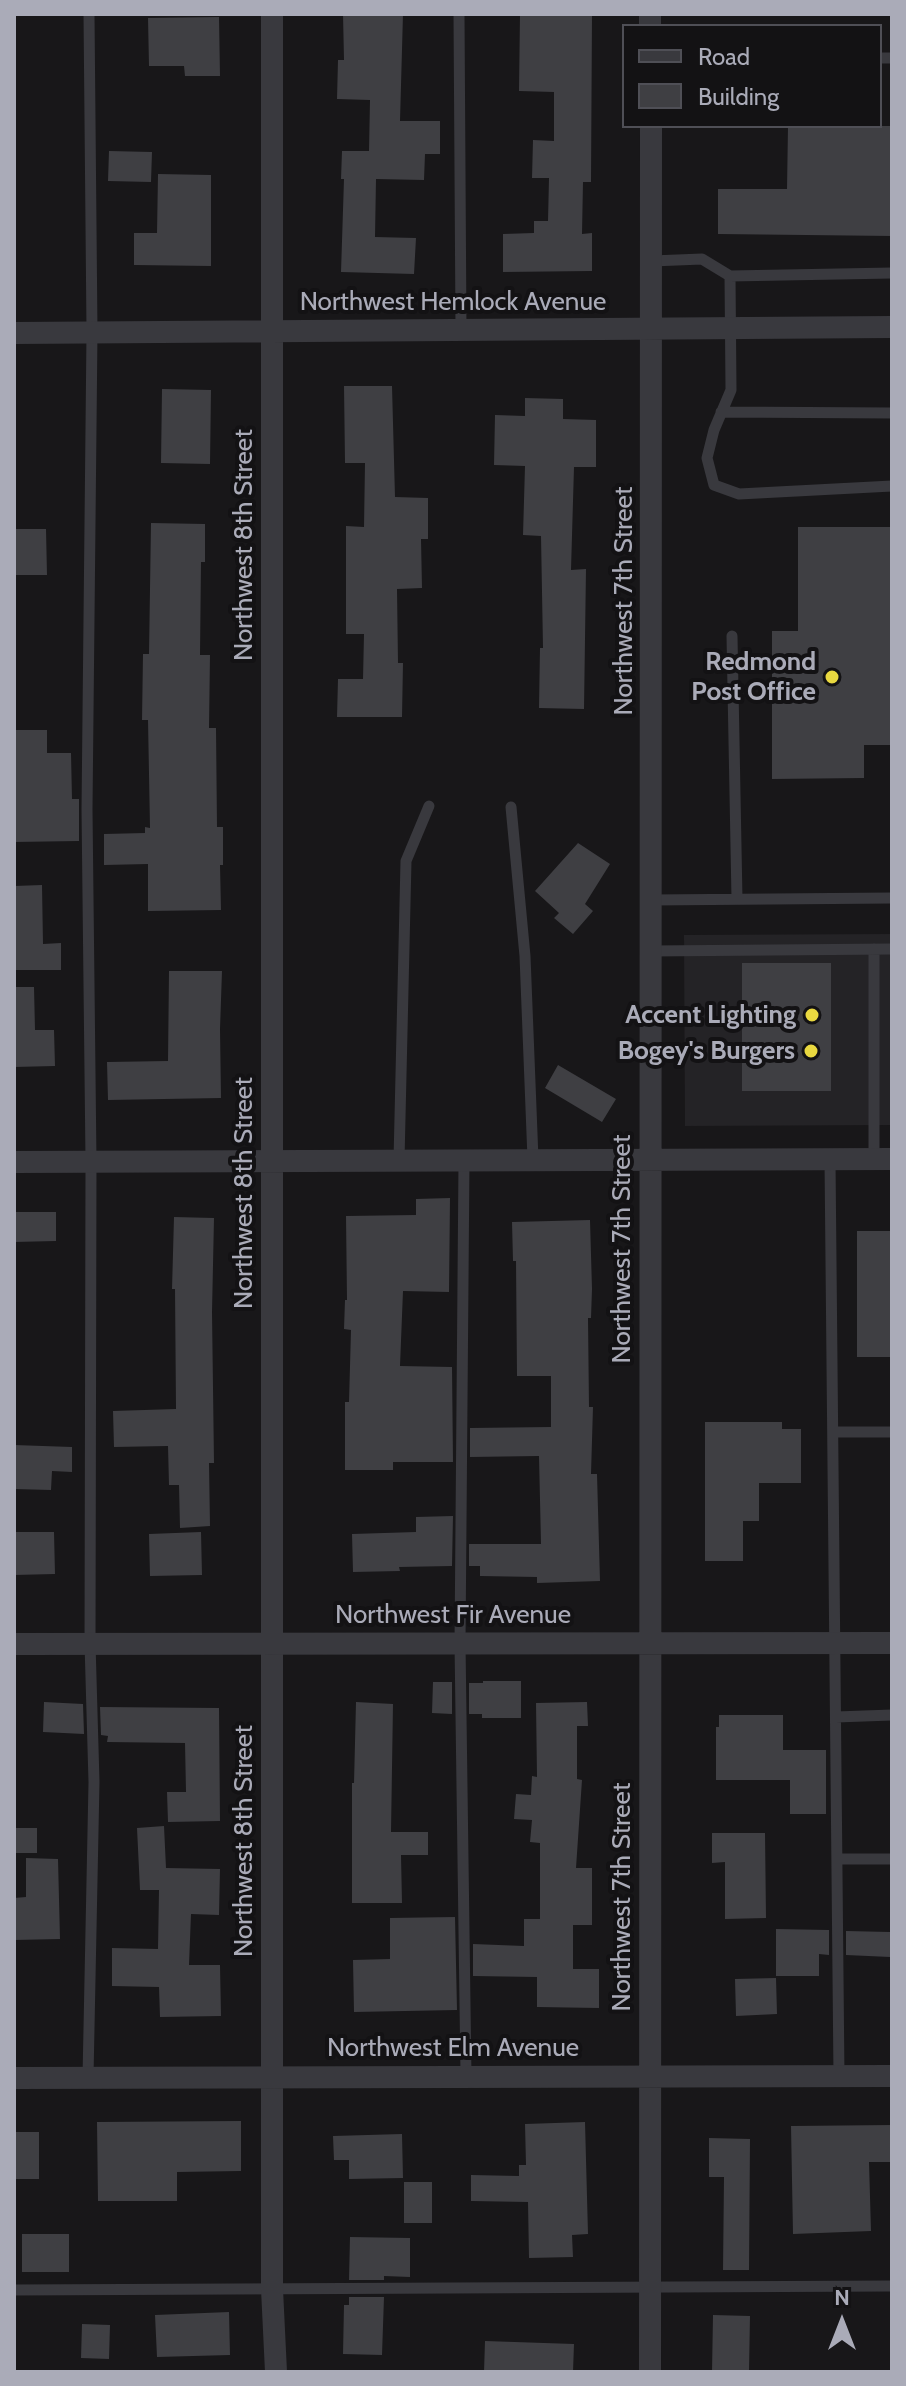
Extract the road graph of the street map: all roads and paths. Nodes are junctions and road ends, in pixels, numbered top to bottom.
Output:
1 (89, 14) edge
2 (272, 14) edge
3 (459, 14) edge
4 (651, 128) edge
5 (652, 261) junction
6 (892, 273) edge
7 (730, 276) junction
8 (892, 327) edge
9 (731, 328) junction
10 (652, 329) junction
11 (461, 330) junction
12 (271, 331) junction
13 (92, 332) junction
14 (14, 333) edge
15 (721, 412) junction
16 (892, 413) edge
17 (892, 486) edge
18 (732, 636) dead end
19 (429, 806) dead end
20 (511, 807) dead end
21 (892, 898) edge
22 (737, 899) junction
23 (651, 900) junction
24 (874, 949) junction
25 (892, 949) edge
26 (651, 951) junction
27 (533, 1159) junction
28 (883, 1159) edge
29 (399, 1160) junction
30 (464, 1160) junction
31 (651, 1160) junction
32 (830, 1160) junction
33 (91, 1161) junction
34 (272, 1161) junction
35 (14, 1162) edge
36 (833, 1432) junction
37 (892, 1432) edge
38 (90, 1643) junction
39 (272, 1643) junction
40 (460, 1643) junction
41 (650, 1643) junction
42 (835, 1643) junction
43 (892, 1643) edge
44 (14, 1644) edge
45 (892, 1715) edge
46 (836, 1717) junction
47 (837, 1859) junction
48 (892, 1859) edge
49 (466, 2076) junction
50 (649, 2076) junction
51 (839, 2076) junction
52 (892, 2076) edge
53 (88, 2077) junction
54 (272, 2077) junction
55 (14, 2078) edge
56 (892, 2286) edge
57 (649, 2287) junction
58 (272, 2289) junction
59 (14, 2290) edge
60 (276, 2372) edge
61 (650, 2372) edge

1 - 13 lane
2 - 12 street, Northwest 8th Street
3 - 11 lane
4 - 5 street, Northwest 7th Street
5 - 7 lane
5 - 10 street, Northwest 7th Street
6 - 7 lane
7 - 9 lane
8 - 9 street, Northwest Hemlock Avenue
9 - 10 street, Northwest Hemlock Avenue
9 - 15 lane
10 - 11 street, Northwest Hemlock Avenue
10 - 23 street, Northwest 7th Street
11 - 12 street, Northwest Hemlock Avenue
12 - 13 street, Northwest Hemlock Avenue
12 - 34 street, Northwest 8th Street
13 - 14 street, Northwest Hemlock Avenue
13 - 33 lane
15 - 16 lane
15 - 17 lane
18 - 22 lane
19 - 29 lane
20 - 27 lane
21 - 22 lane
22 - 23 lane
23 - 26 street, Northwest 7th Street
24 - 25 lane
24 - 26 lane
24 - 28 lane
26 - 31 street, Northwest 7th Street
27 - 30 street
27 - 31 street
28 - 32 street
29 - 30 street
29 - 34 street
30 - 40 lane
31 - 32 street
31 - 41 street, Northwest 7th Street
32 - 36 lane
33 - 34 street
33 - 35 street
33 - 38 lane
34 - 39 street, Northwest 8th Street
36 - 37 lane
36 - 42 lane
38 - 39 street, Northwest Fir Avenue
38 - 44 street, Northwest Fir Avenue
38 - 53 lane
39 - 40 street, Northwest Fir Avenue
39 - 54 street, Northwest 8th Street
40 - 41 street, Northwest Fir Avenue
40 - 49 lane
41 - 42 street, Northwest Fir Avenue
41 - 50 street, Northwest 7th Street
42 - 43 street, Northwest Fir Avenue
42 - 46 lane
45 - 46 lane
46 - 47 lane
47 - 48 lane
47 - 51 lane
49 - 50 street, Northwest Elm Avenue
49 - 54 street, Northwest Elm Avenue
50 - 51 street, Northwest Elm Avenue
50 - 57 street, Northwest 7th Street
51 - 52 street, Northwest Elm Avenue
53 - 54 street, Northwest Elm Avenue
53 - 55 street, Northwest Elm Avenue
54 - 58 street, Northwest 8th Street
56 - 57 lane
57 - 58 lane
57 - 61 street, Northwest 7th Street
58 - 59 lane
58 - 60 street, Northwest 8th Street

